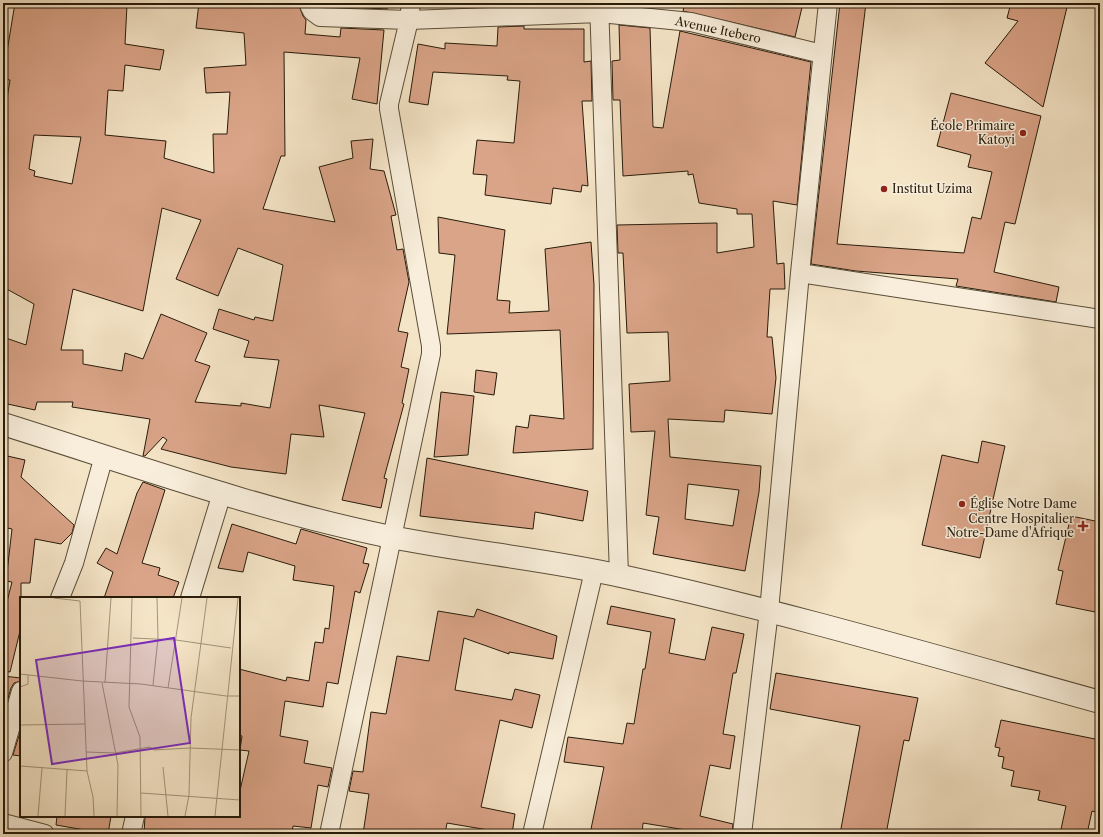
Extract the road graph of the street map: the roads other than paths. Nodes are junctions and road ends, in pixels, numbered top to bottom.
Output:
1 (308, 3) edge
2 (828, 3) edge
3 (599, 8) edge
4 (410, 12) edge
5 (822, 54) junction
6 (800, 274) junction
7 (1100, 319) edge
8 (3, 424) edge
9 (104, 456) junction
10 (222, 493) junction
11 (391, 537) junction
12 (594, 571) junction
13 (619, 575) junction
14 (60, 597) edge
15 (190, 597) edge
16 (769, 611) junction
17 (20, 694) edge
18 (1100, 702) edge
19 (3, 753) edge
20 (135, 817) edge
21 (3, 822) edge
22 (45, 834) edge
23 (131, 834) edge
24 (329, 834) edge
25 (532, 834) edge
26 (742, 834) edge

1 - 4 street, Avenue Itebero
2 - 5 street
3 - 4 street, Avenue Itebero
3 - 5 street, Avenue Itebero
3 - 13 street
4 - 11 street
5 - 6 street
6 - 7 street
6 - 16 street
8 - 9 street
9 - 10 street
9 - 14 street
10 - 11 street
10 - 15 street
11 - 12 street
11 - 24 street
12 - 13 street
12 - 25 street
13 - 16 street
16 - 18 street
16 - 26 street
17 - 19 street
20 - 23 street
21 - 22 street

